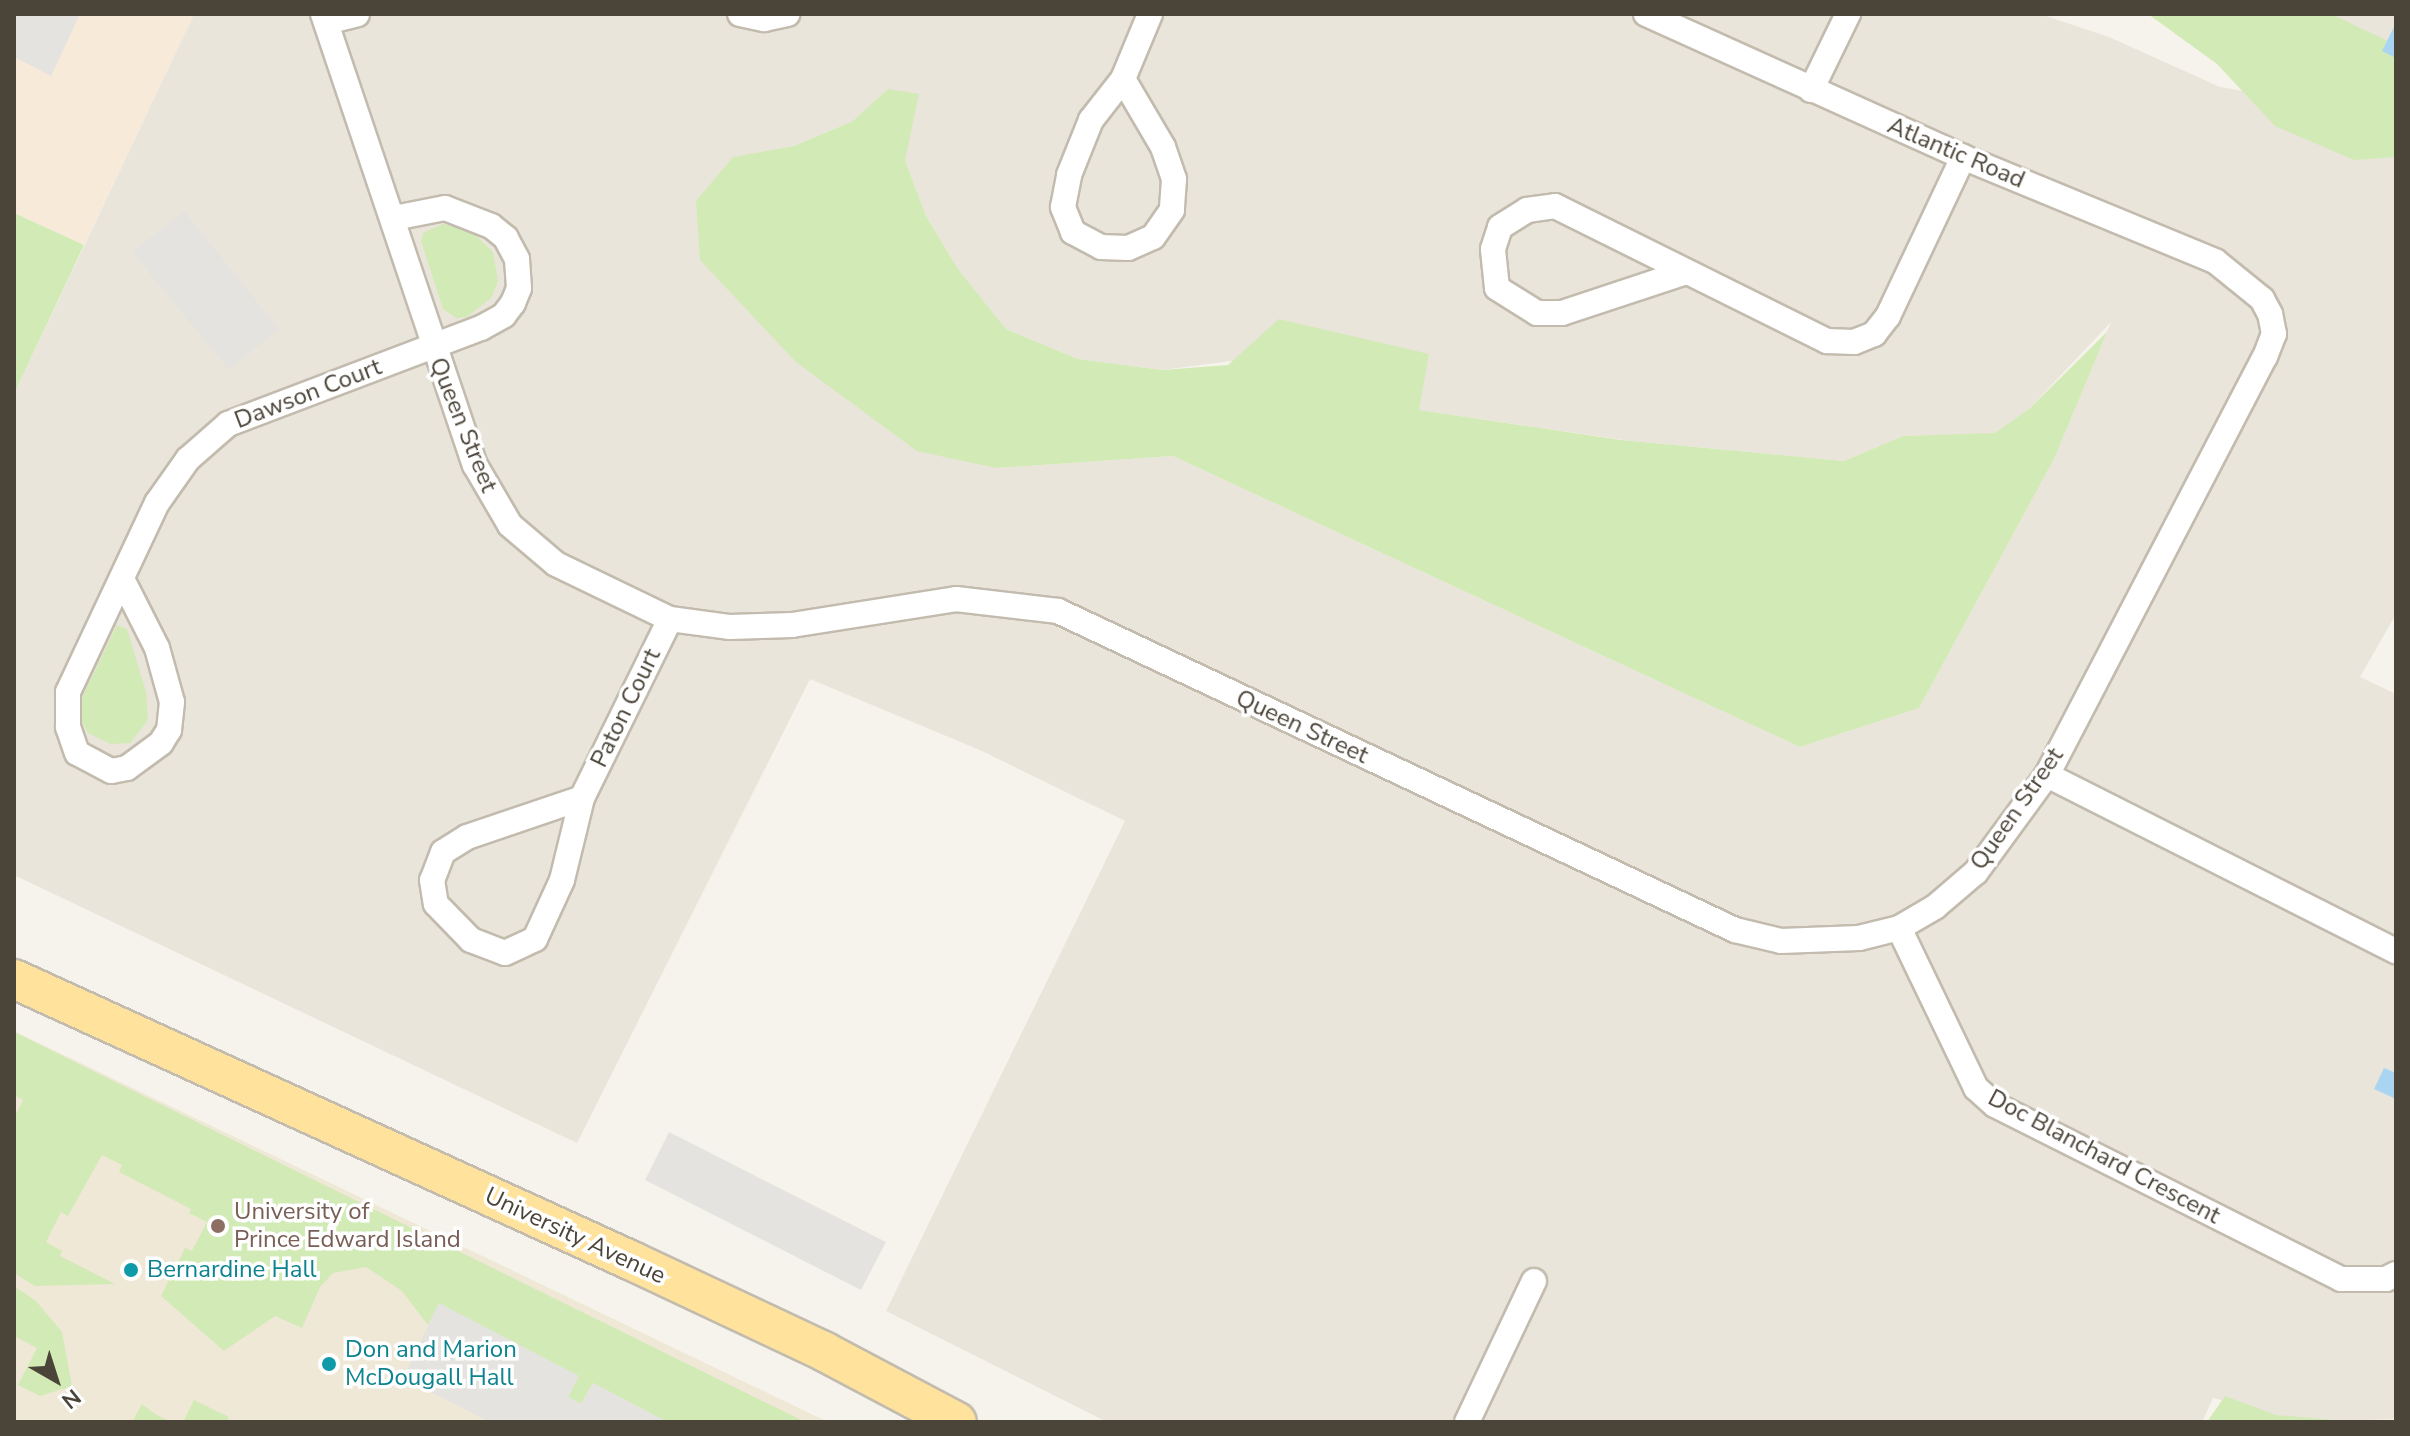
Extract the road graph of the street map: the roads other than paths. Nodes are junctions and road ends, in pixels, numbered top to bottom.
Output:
1 (357, 14) edge
2 (740, 14) edge
3 (787, 14) edge
4 (1150, 14) edge
5 (1646, 14) edge
6 (1848, 14) edge
7 (324, 18) edge
8 (1123, 79) junction
9 (1811, 90) junction
10 (1963, 157) junction
11 (394, 218) junction
12 (1683, 273) junction
13 (2262, 299) joint
14 (432, 346) junction
15 (122, 579) junction
16 (670, 619) junction
17 (2047, 775) junction
18 (582, 798) junction
19 (1899, 928) junction
20 (2396, 951) edge
21 (14, 979) edge
22 (2396, 1274) edge
23 (1534, 1281) dead end
24 (957, 1422) edge
25 (1467, 1422) edge

1 - 7 street
2 - 3 street
4 - 8 street
5 - 9 street, Atlantic Road
6 - 9 street
7 - 11 street, Queen Street
8 - 8 street
9 - 10 street, Atlantic Road
10 - 12 street
10 - 13 street, Atlantic Road
11 - 14 street, Queen Street
11 - 14 street, Dawson Court
12 - 12 street
13 - 17 street, Queen Street
14 - 15 street, Dawson Court
14 - 16 street, Queen Street
15 - 15 street, Dawson Court
16 - 18 street, Paton Court
16 - 19 street, Queen Street
17 - 19 street, Queen Street
17 - 20 street
18 - 18 street, Paton Court
19 - 22 street, Doc Blanchard Crescent
21 - 24 main road, University Avenue
23 - 25 street

